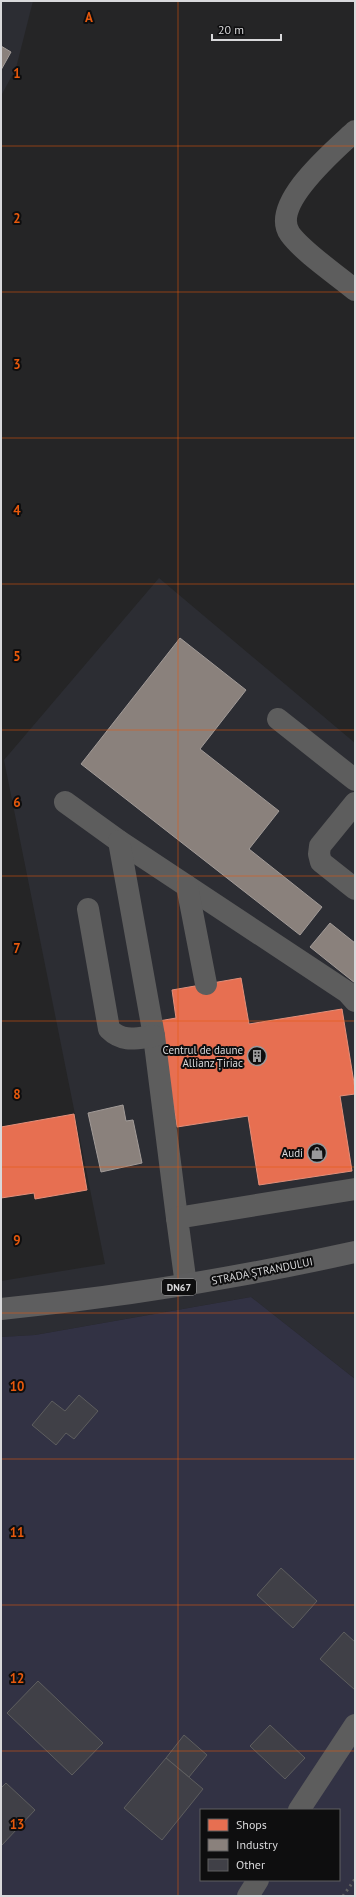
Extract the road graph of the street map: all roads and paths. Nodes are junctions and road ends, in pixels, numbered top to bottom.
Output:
1 (355, 131) edge
2 (355, 290) edge
3 (278, 719) dead end
4 (355, 780) edge
5 (64, 802) dead end
6 (355, 803) edge
7 (119, 841) junction
8 (187, 886) junction
9 (355, 889) edge
10 (88, 908) dead end
11 (206, 984) dead end
12 (355, 1000) edge
13 (154, 1036) junction
14 (355, 1189) edge
15 (177, 1218) junction
16 (355, 1252) edge
17 (186, 1286) junction
18 (1, 1309) edge
19 (355, 1725) edge
20 (300, 1809) edge
21 (257, 1881) edge
22 (248, 1896) edge

1 - 2 street
3 - 4 street
5 - 7 street
6 - 9 street
7 - 8 street
7 - 13 street
8 - 11 street
8 - 12 street
10 - 13 street
13 - 15 street
14 - 15 street
15 - 17 street
16 - 17 main road, STRADA ȘTRANDULUI / DN67
17 - 18 main road, STRADA ȘTRANDULUI / DN67
19 - 20 street
21 - 22 street

